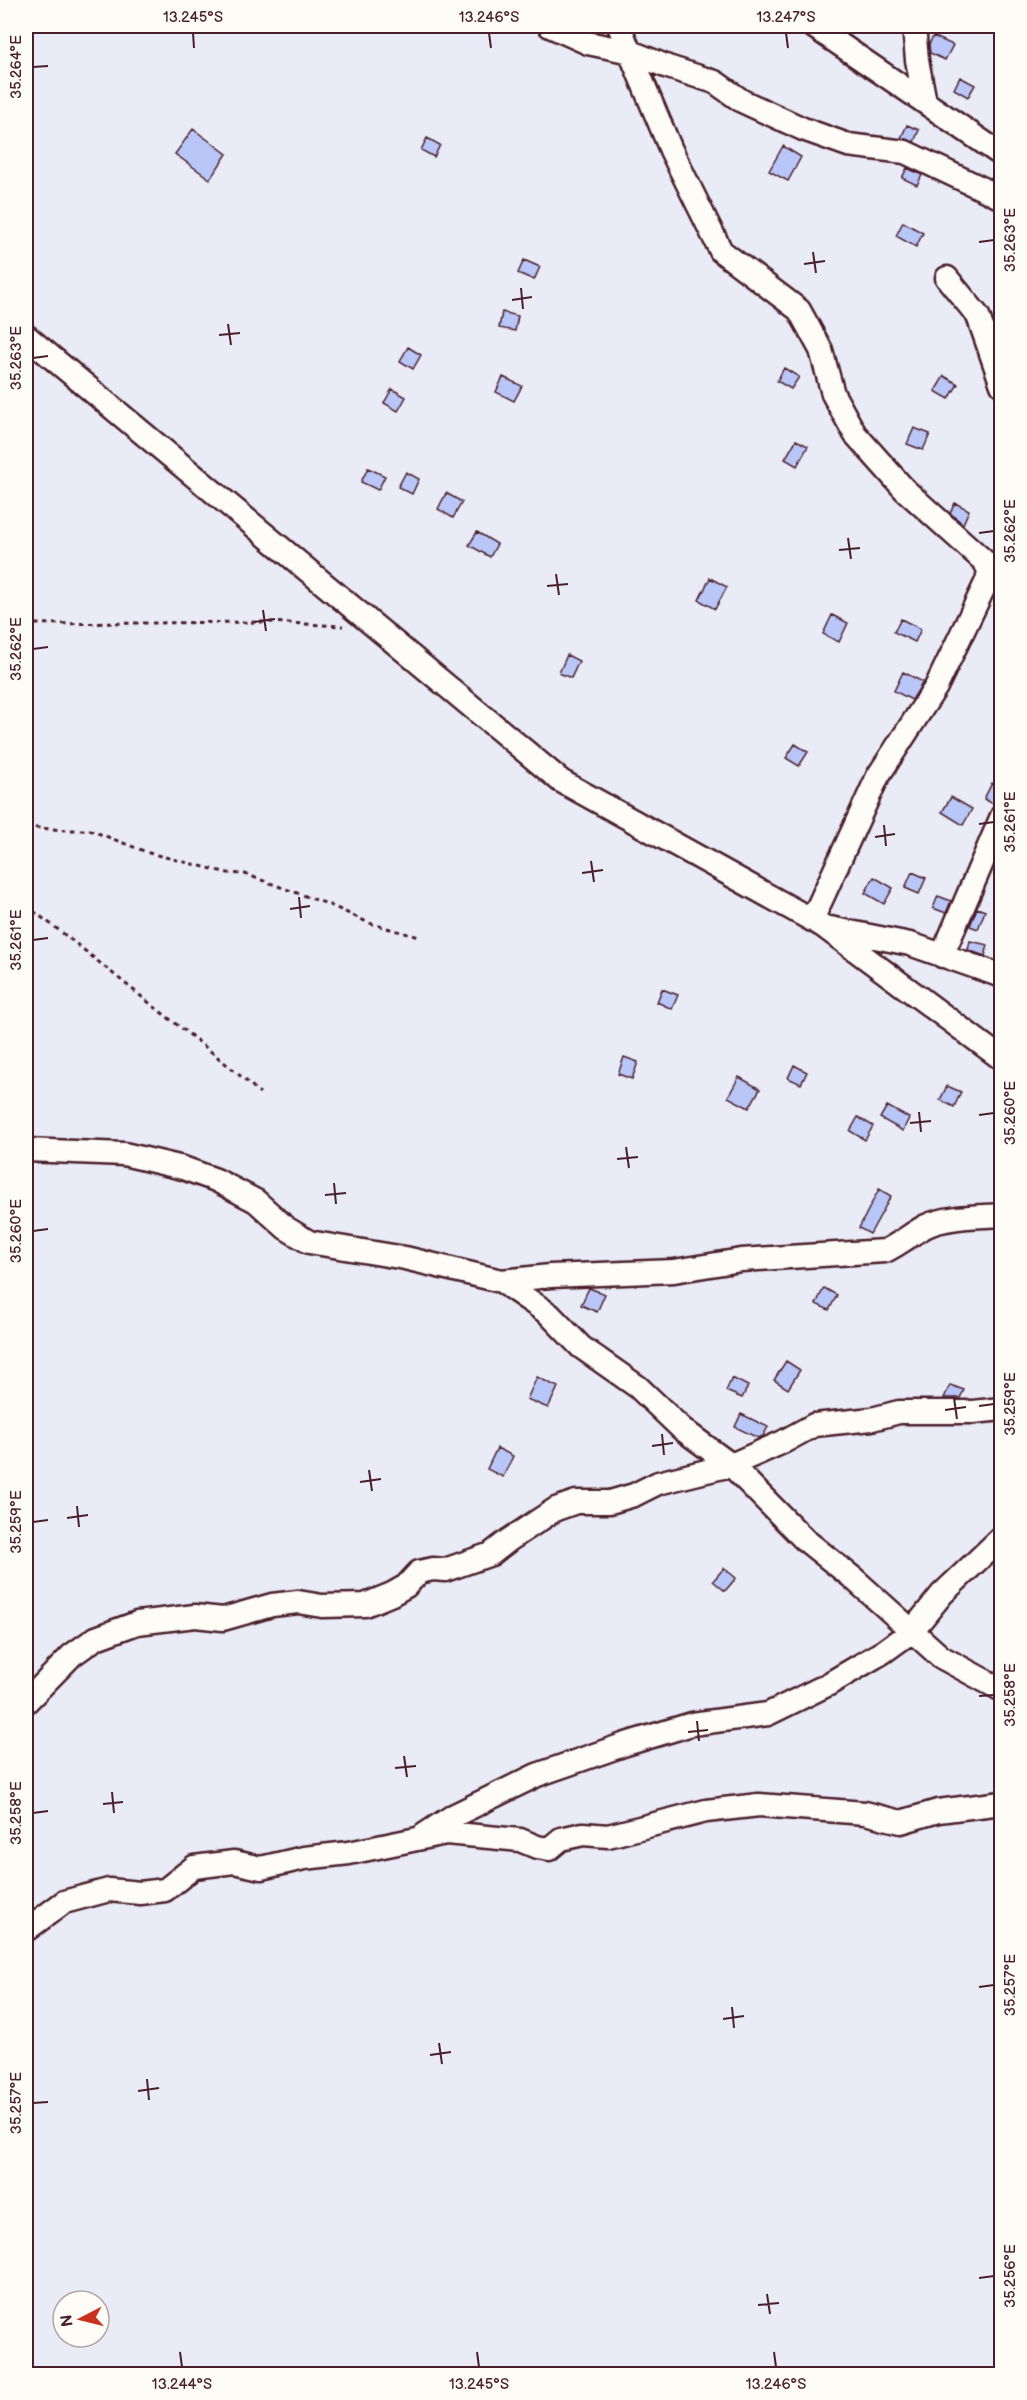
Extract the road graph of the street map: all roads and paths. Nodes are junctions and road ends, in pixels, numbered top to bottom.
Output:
1 (550, 26) edge
2 (619, 26) edge
3 (813, 26) edge
4 (914, 26) edge
5 (630, 52) junction
6 (925, 102) junction
7 (1002, 155) edge
8 (1002, 198) edge
9 (947, 278) dead end
10 (26, 336) edge
11 (1002, 385) edge
12 (26, 624) edge
13 (375, 628) junction
14 (1002, 816) edge
15 (26, 827) edge
16 (26, 906) edge
17 (818, 923) junction
18 (419, 937) dead end
19 (942, 956) junction
20 (1002, 976) edge
21 (1002, 1059) edge
22 (260, 1093) dead end
23 (26, 1150) edge
24 (1002, 1215) edge
25 (501, 1281) junction
26 (1002, 1409) edge
27 (731, 1465) junction
28 (1002, 1537) edge
29 (912, 1631) junction
30 (1002, 1690) edge
31 (26, 1702) edge
32 (1002, 1803) edge
33 (418, 1840) junction
34 (26, 1930) edge

1 - 5 street
2 - 5 street
3 - 6 street
4 - 6 street
5 - 8 street
5 - 17 street
6 - 7 street
9 - 11 street
10 - 13 street
12 - 13 path
13 - 17 street
14 - 19 street
15 - 18 path
16 - 22 path
17 - 19 street
17 - 21 street
19 - 20 street
23 - 25 street
24 - 25 street
25 - 27 street
26 - 27 street
27 - 29 street
27 - 31 street
28 - 29 street
29 - 30 street
29 - 33 street
32 - 33 street
33 - 34 street

